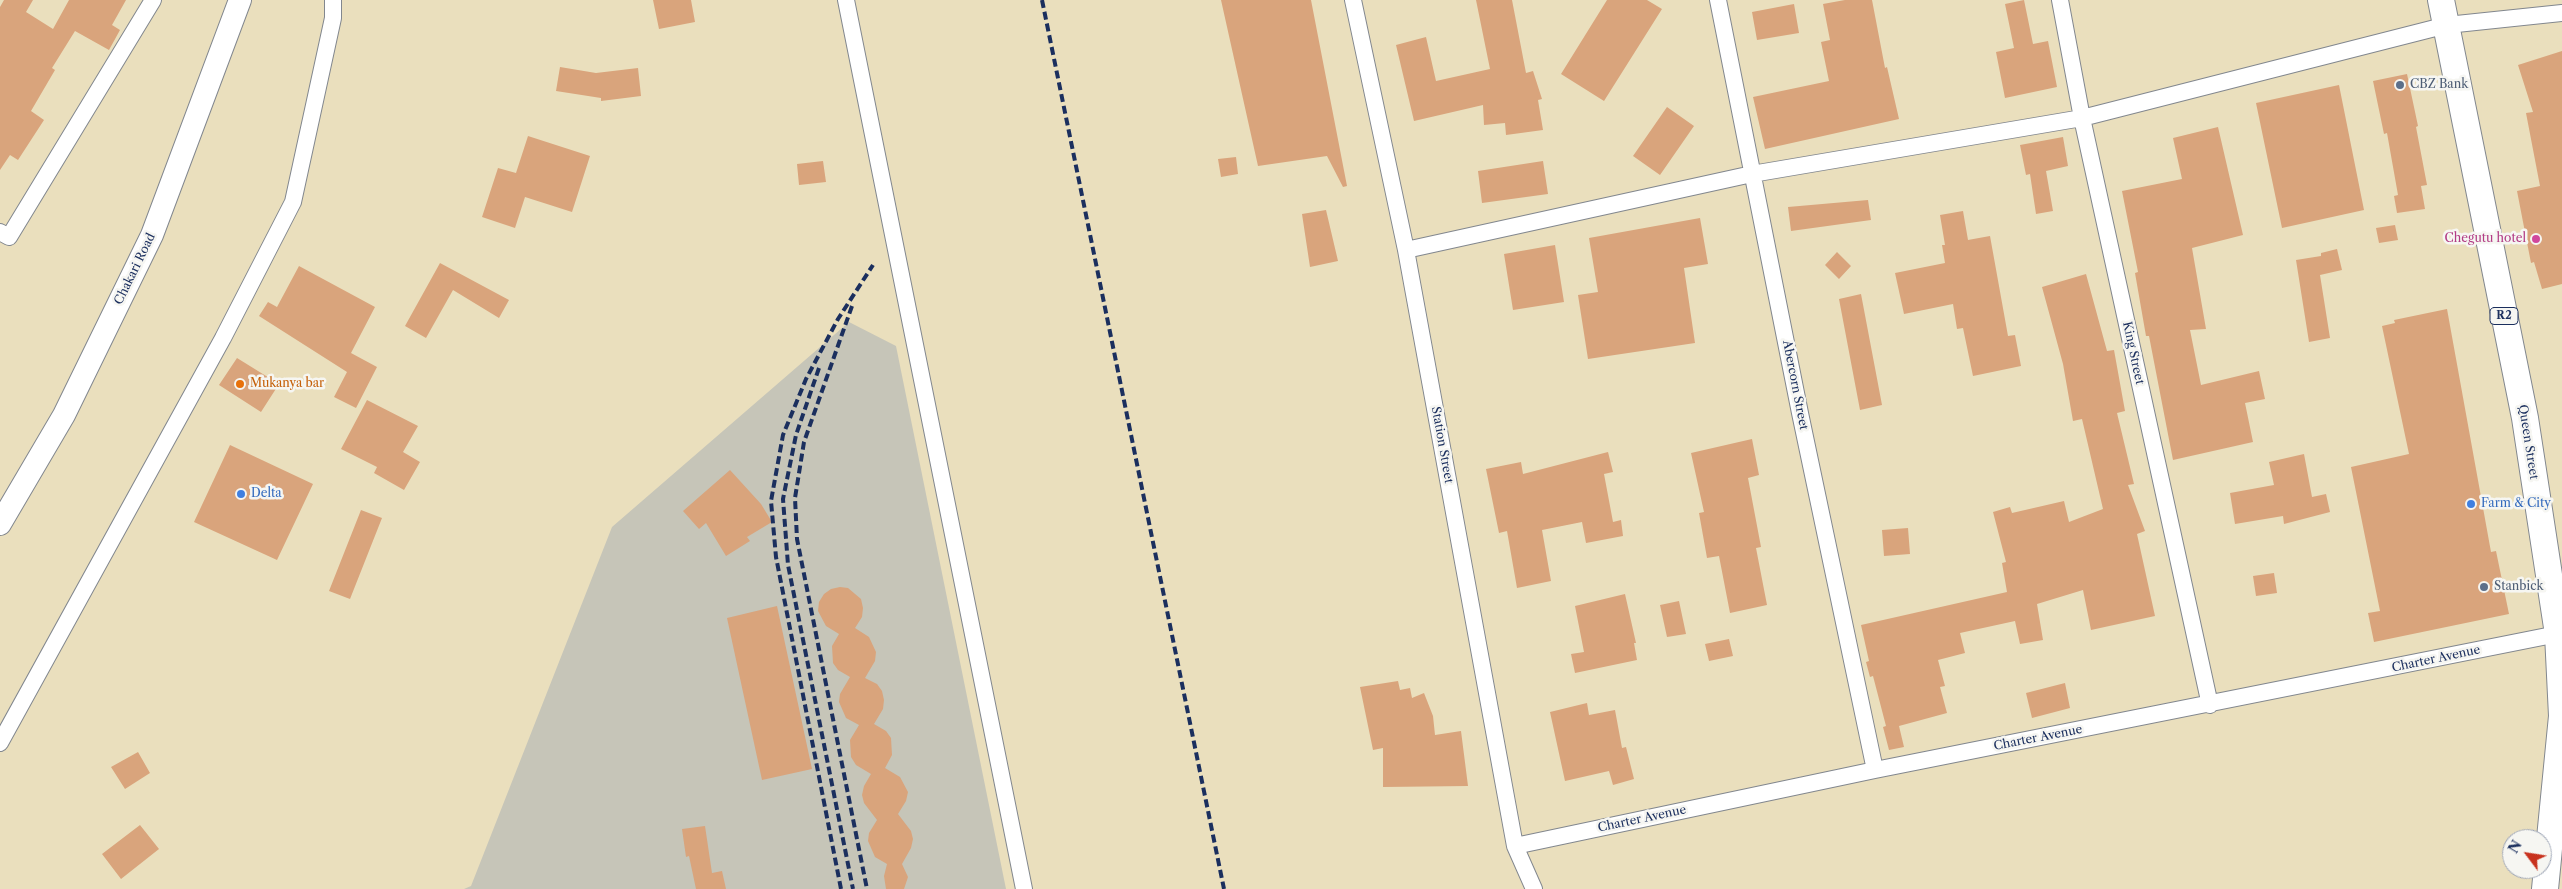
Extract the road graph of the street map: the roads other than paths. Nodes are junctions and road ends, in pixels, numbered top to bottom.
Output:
1 (152, 0) edge
2 (240, 0) edge
3 (333, 0) edge
4 (846, 0) edge
5 (1353, 0) edge
6 (1718, 0) edge
7 (2060, 0) edge
8 (2442, 0) edge
9 (2562, 13) edge
10 (2447, 25) junction
11 (2082, 118) junction
12 (1752, 174) junction
13 (0, 232) edge
14 (1406, 250) junction
15 (0, 524) edge
16 (2560, 633) edge
17 (2210, 705) junction
18 (0, 743) edge
19 (1876, 770) junction
20 (1515, 846) junction
21 (1024, 889) edge
22 (1534, 889) edge
23 (2545, 889) edge

1 - 13 street
2 - 15 main road, Chakari Road
3 - 18 street
4 - 21 street
5 - 14 street, Station Street
6 - 12 street, Abercorn Street
7 - 11 street, King Street
8 - 10 highway, Queen Street / R2
9 - 10 street
10 - 11 street
10 - 16 highway, Queen Street / R2
11 - 12 street
11 - 17 street, King Street
12 - 14 street
12 - 19 street, Abercorn Street
14 - 20 street, Station Street
16 - 17 street, Charter Avenue
16 - 23 highway, Queen Street / R2
17 - 19 street, Charter Avenue
19 - 20 street, Charter Avenue
20 - 22 street, Station Street

